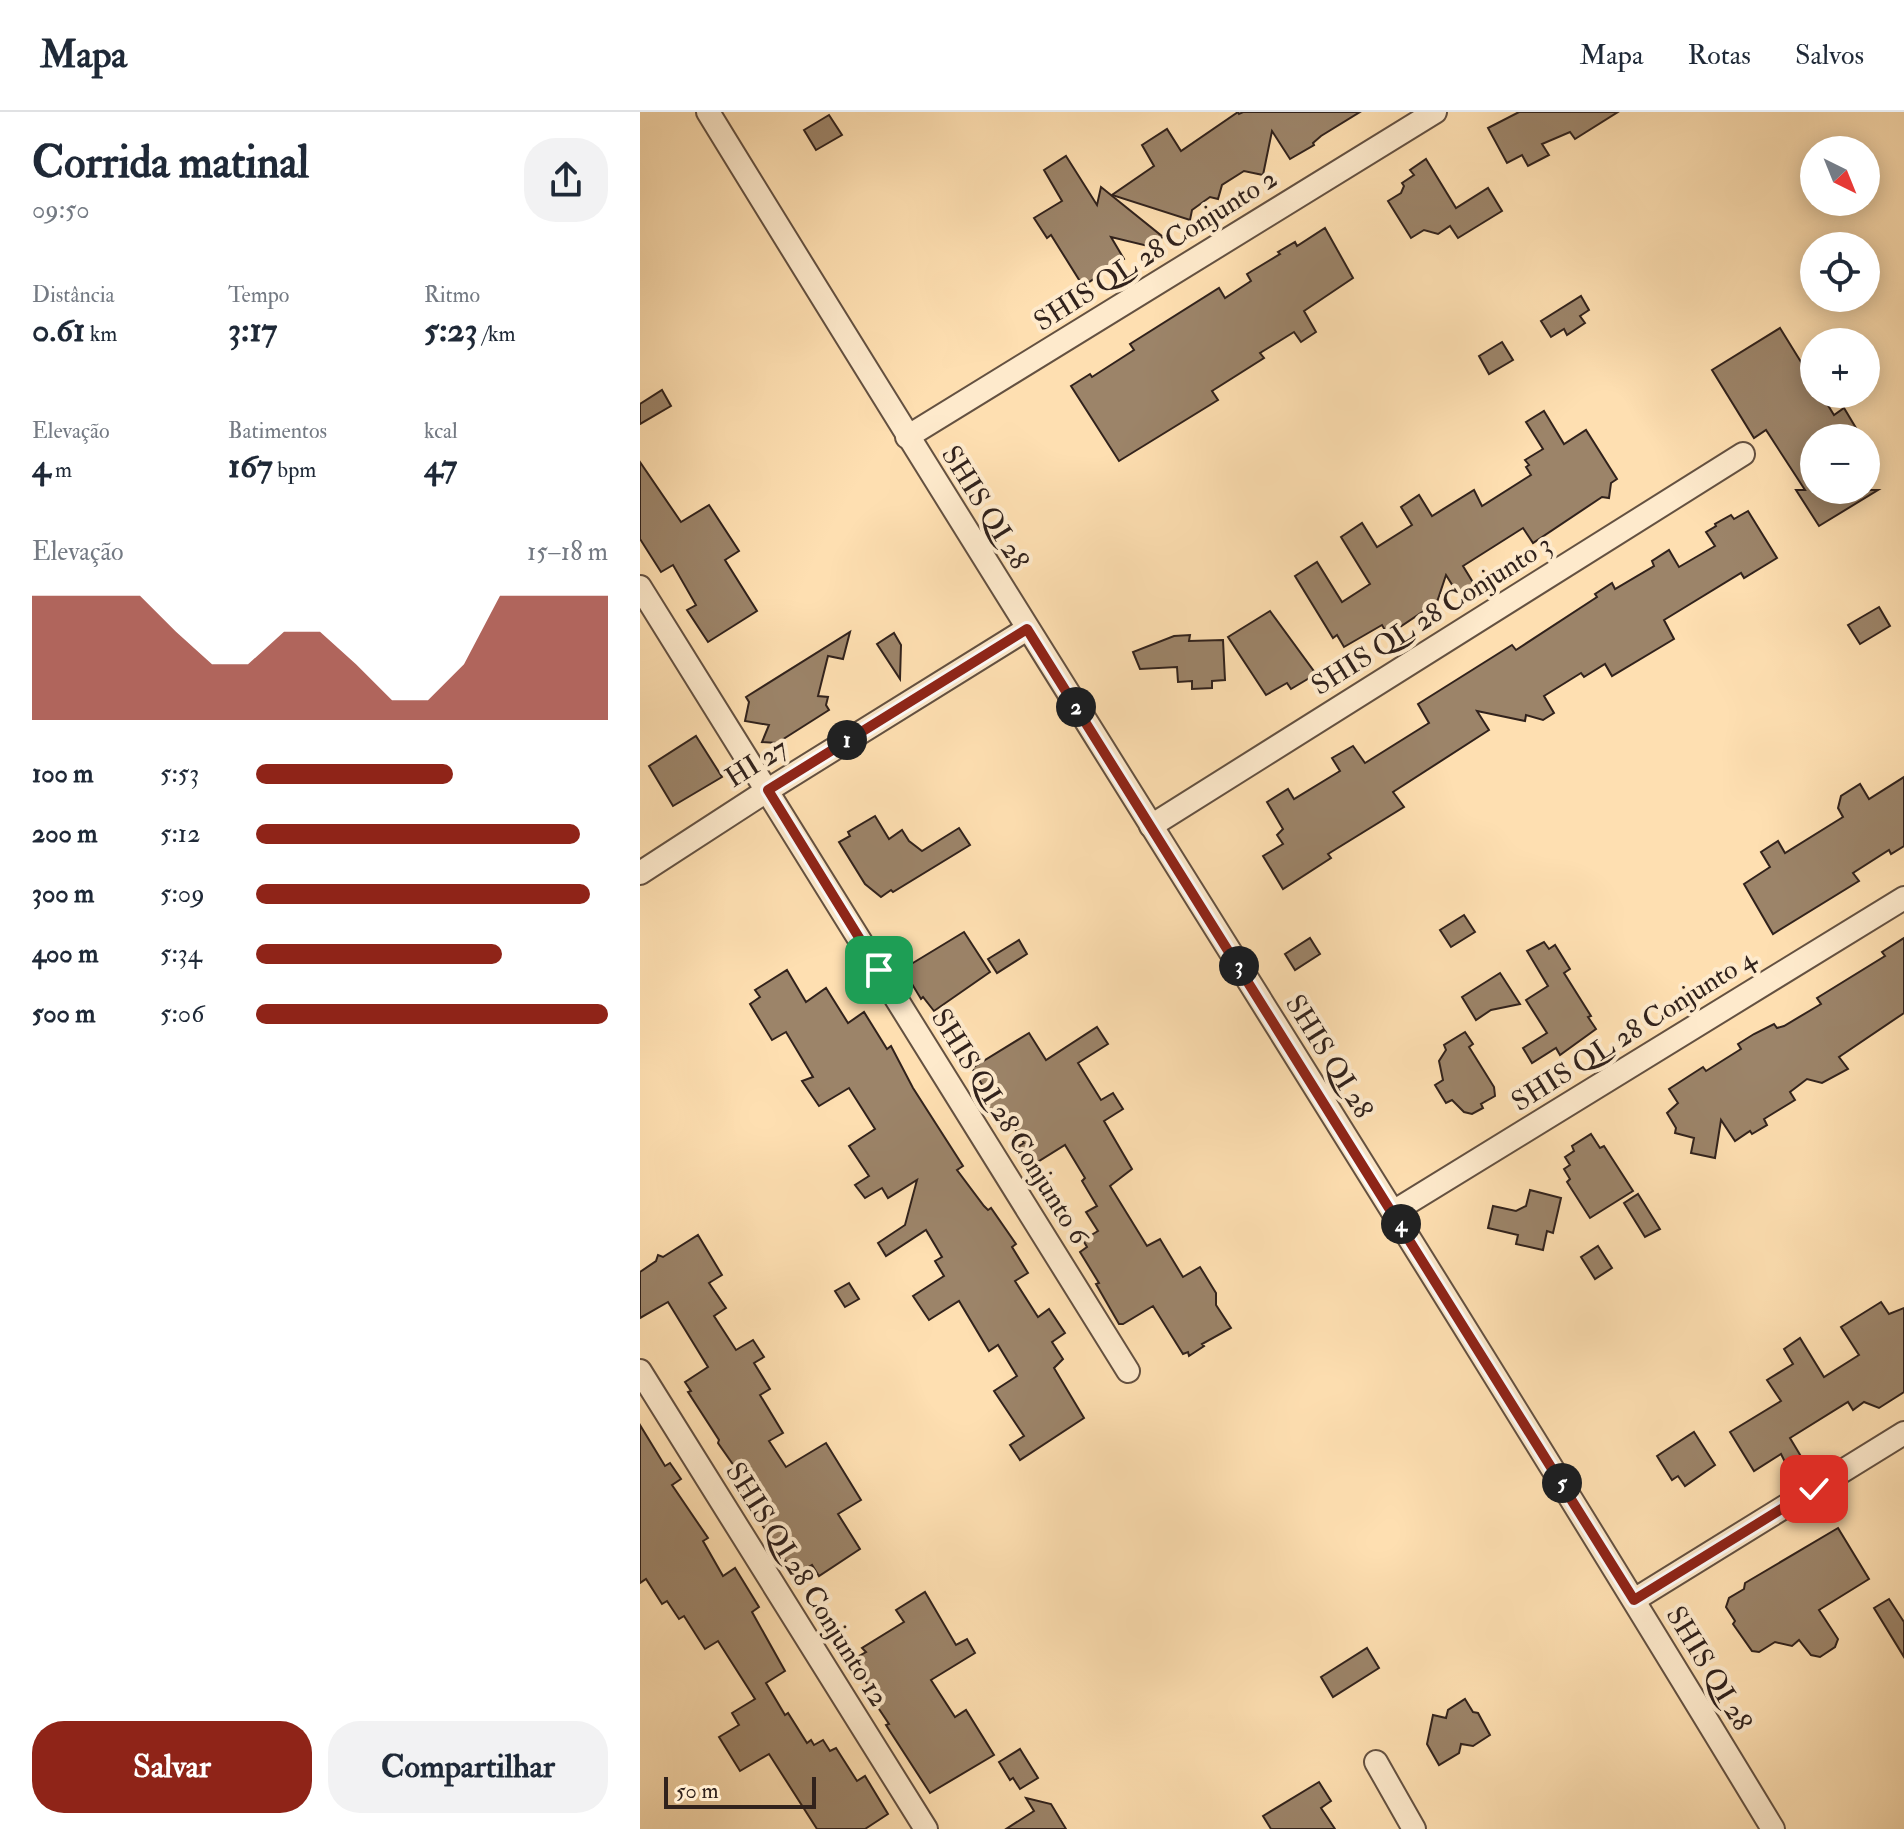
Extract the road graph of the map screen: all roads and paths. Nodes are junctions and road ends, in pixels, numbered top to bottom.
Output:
1 (708, 112) edge
2 (1435, 112) edge
3 (907, 437) junction
4 (1743, 454) dead end
5 (640, 587) edge
6 (1027, 629) junction
7 (768, 790) junction
8 (1151, 826) junction
9 (640, 873) edge
10 (1904, 898) edge
11 (1393, 1212) junction
12 (640, 1371) edge
13 (1128, 1371) dead end
14 (1904, 1433) edge
15 (1634, 1600) junction
16 (1376, 1762) dead end
17 (926, 1829) edge
18 (1414, 1829) edge
19 (1773, 1829) edge

1 - 3 street, SHIS QI 28
2 - 3 street, SHIS QL 28 Conjunto 2
3 - 6 street, SHIS QI 28
4 - 8 street, SHIS QL 28 Conjunto 3
5 - 7 street, SHIS QI 28 Conjunto 6
6 - 7 street, HI 27
6 - 8 street, SHIS QI 28
7 - 9 street, HI 27
7 - 13 street, SHIS QI 28 Conjunto 6
8 - 11 street, SHIS QI 28
10 - 11 street, SHIS QL 28 Conjunto 4
11 - 15 street, SHIS QI 28
12 - 17 street, SHIS QI 28 Conjunto 12
14 - 15 street
15 - 19 street, SHIS QI 28
16 - 18 street

